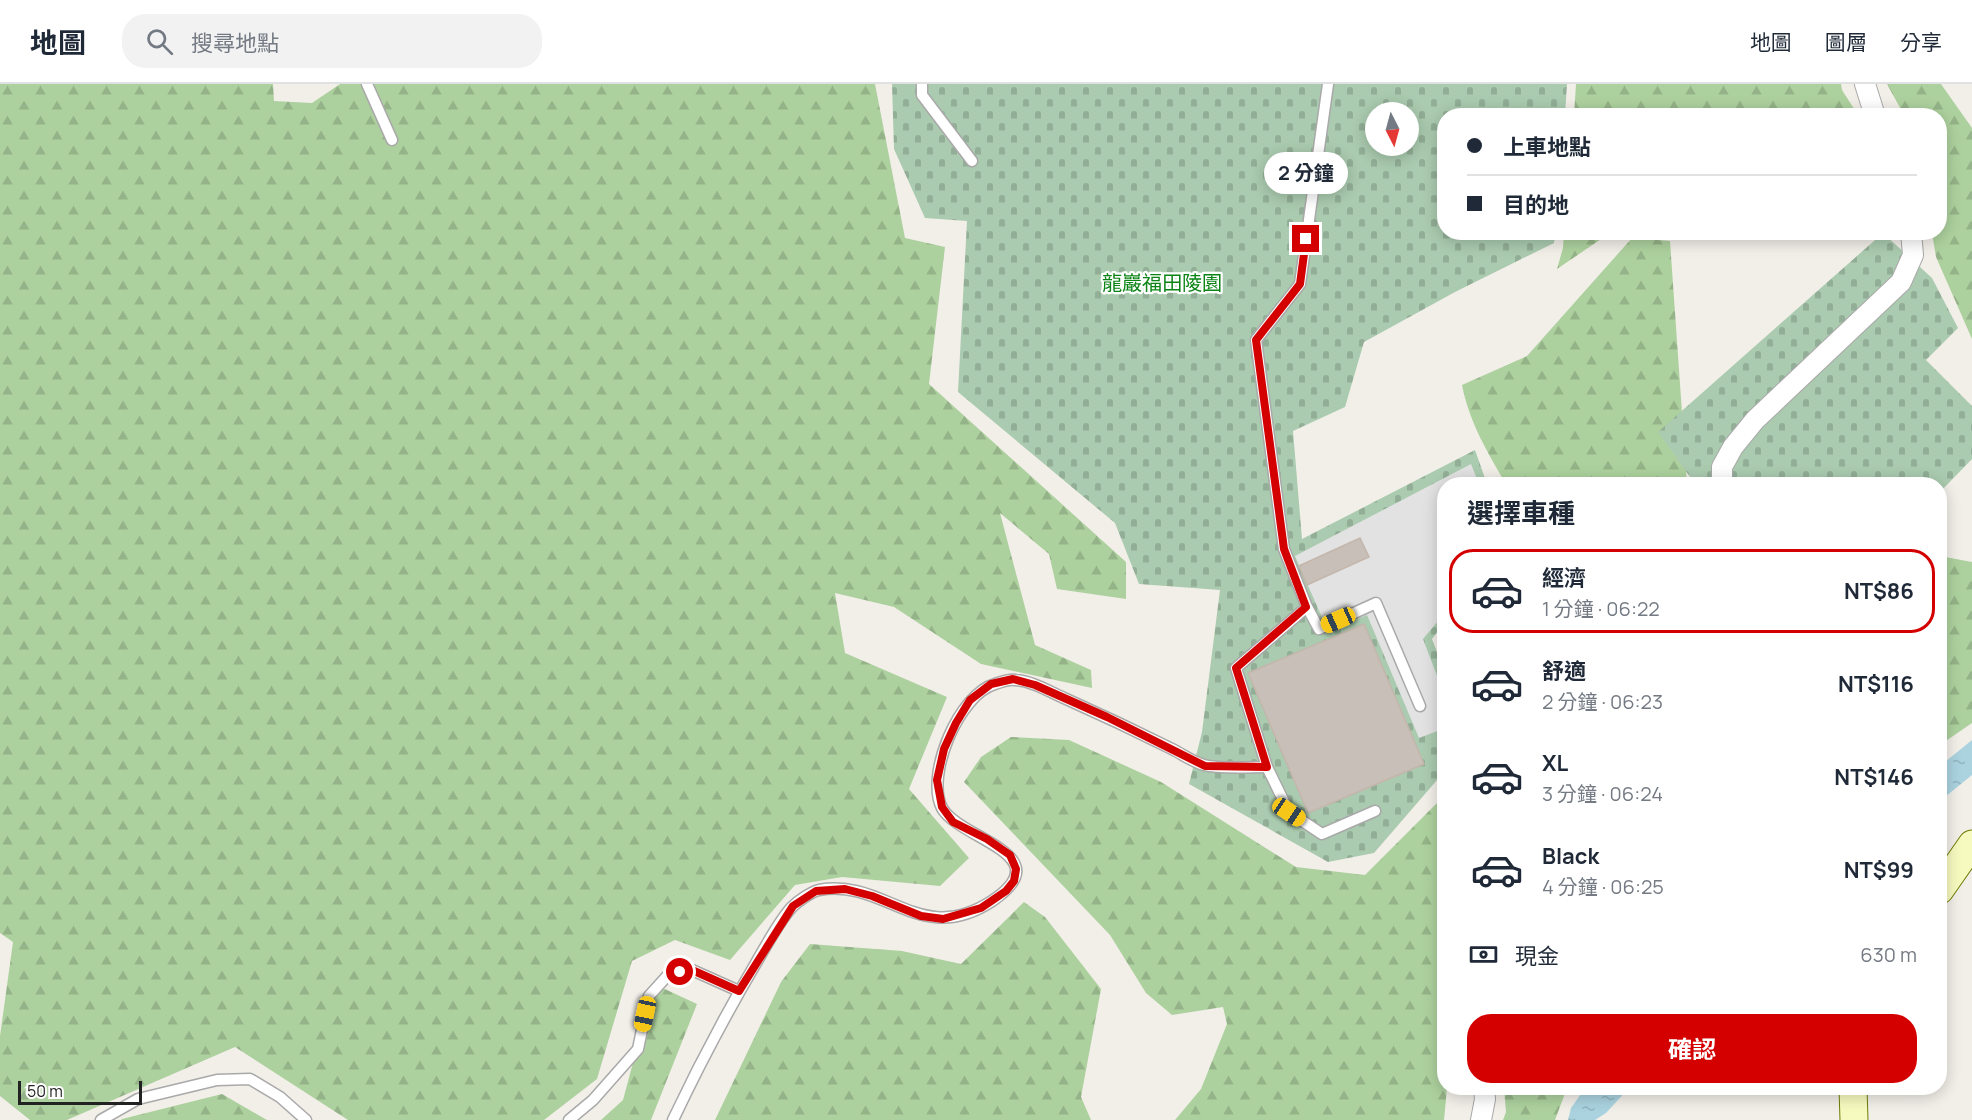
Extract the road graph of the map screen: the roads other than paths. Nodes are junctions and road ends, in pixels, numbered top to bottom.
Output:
1 (367, 84) edge
2 (921, 84) edge
3 (1328, 84) edge
4 (1865, 84) edge
5 (1872, 108) edge
6 (392, 140) dead end
7 (972, 161) dead end
8 (1912, 240) edge
9 (1722, 477) edge
10 (1306, 607) junction
11 (1420, 705) dead end
12 (1267, 767) junction
13 (1375, 811) dead end
14 (1972, 844) edge
15 (1947, 880) edge
16 (739, 991) junction
17 (1485, 1095) edge
18 (1853, 1095) edge
19 (101, 1120) edge
20 (306, 1120) edge
21 (568, 1120) edge
22 (673, 1120) edge
23 (1481, 1120) edge
24 (1854, 1120) edge

1 - 6 lane
2 - 7 lane
3 - 10 lane
4 - 5 street
8 - 9 street
10 - 11 lane
10 - 12 lane
12 - 13 lane
12 - 16 lane
14 - 15 street
16 - 21 lane
16 - 22 lane
17 - 23 street
18 - 24 street
19 - 20 lane

